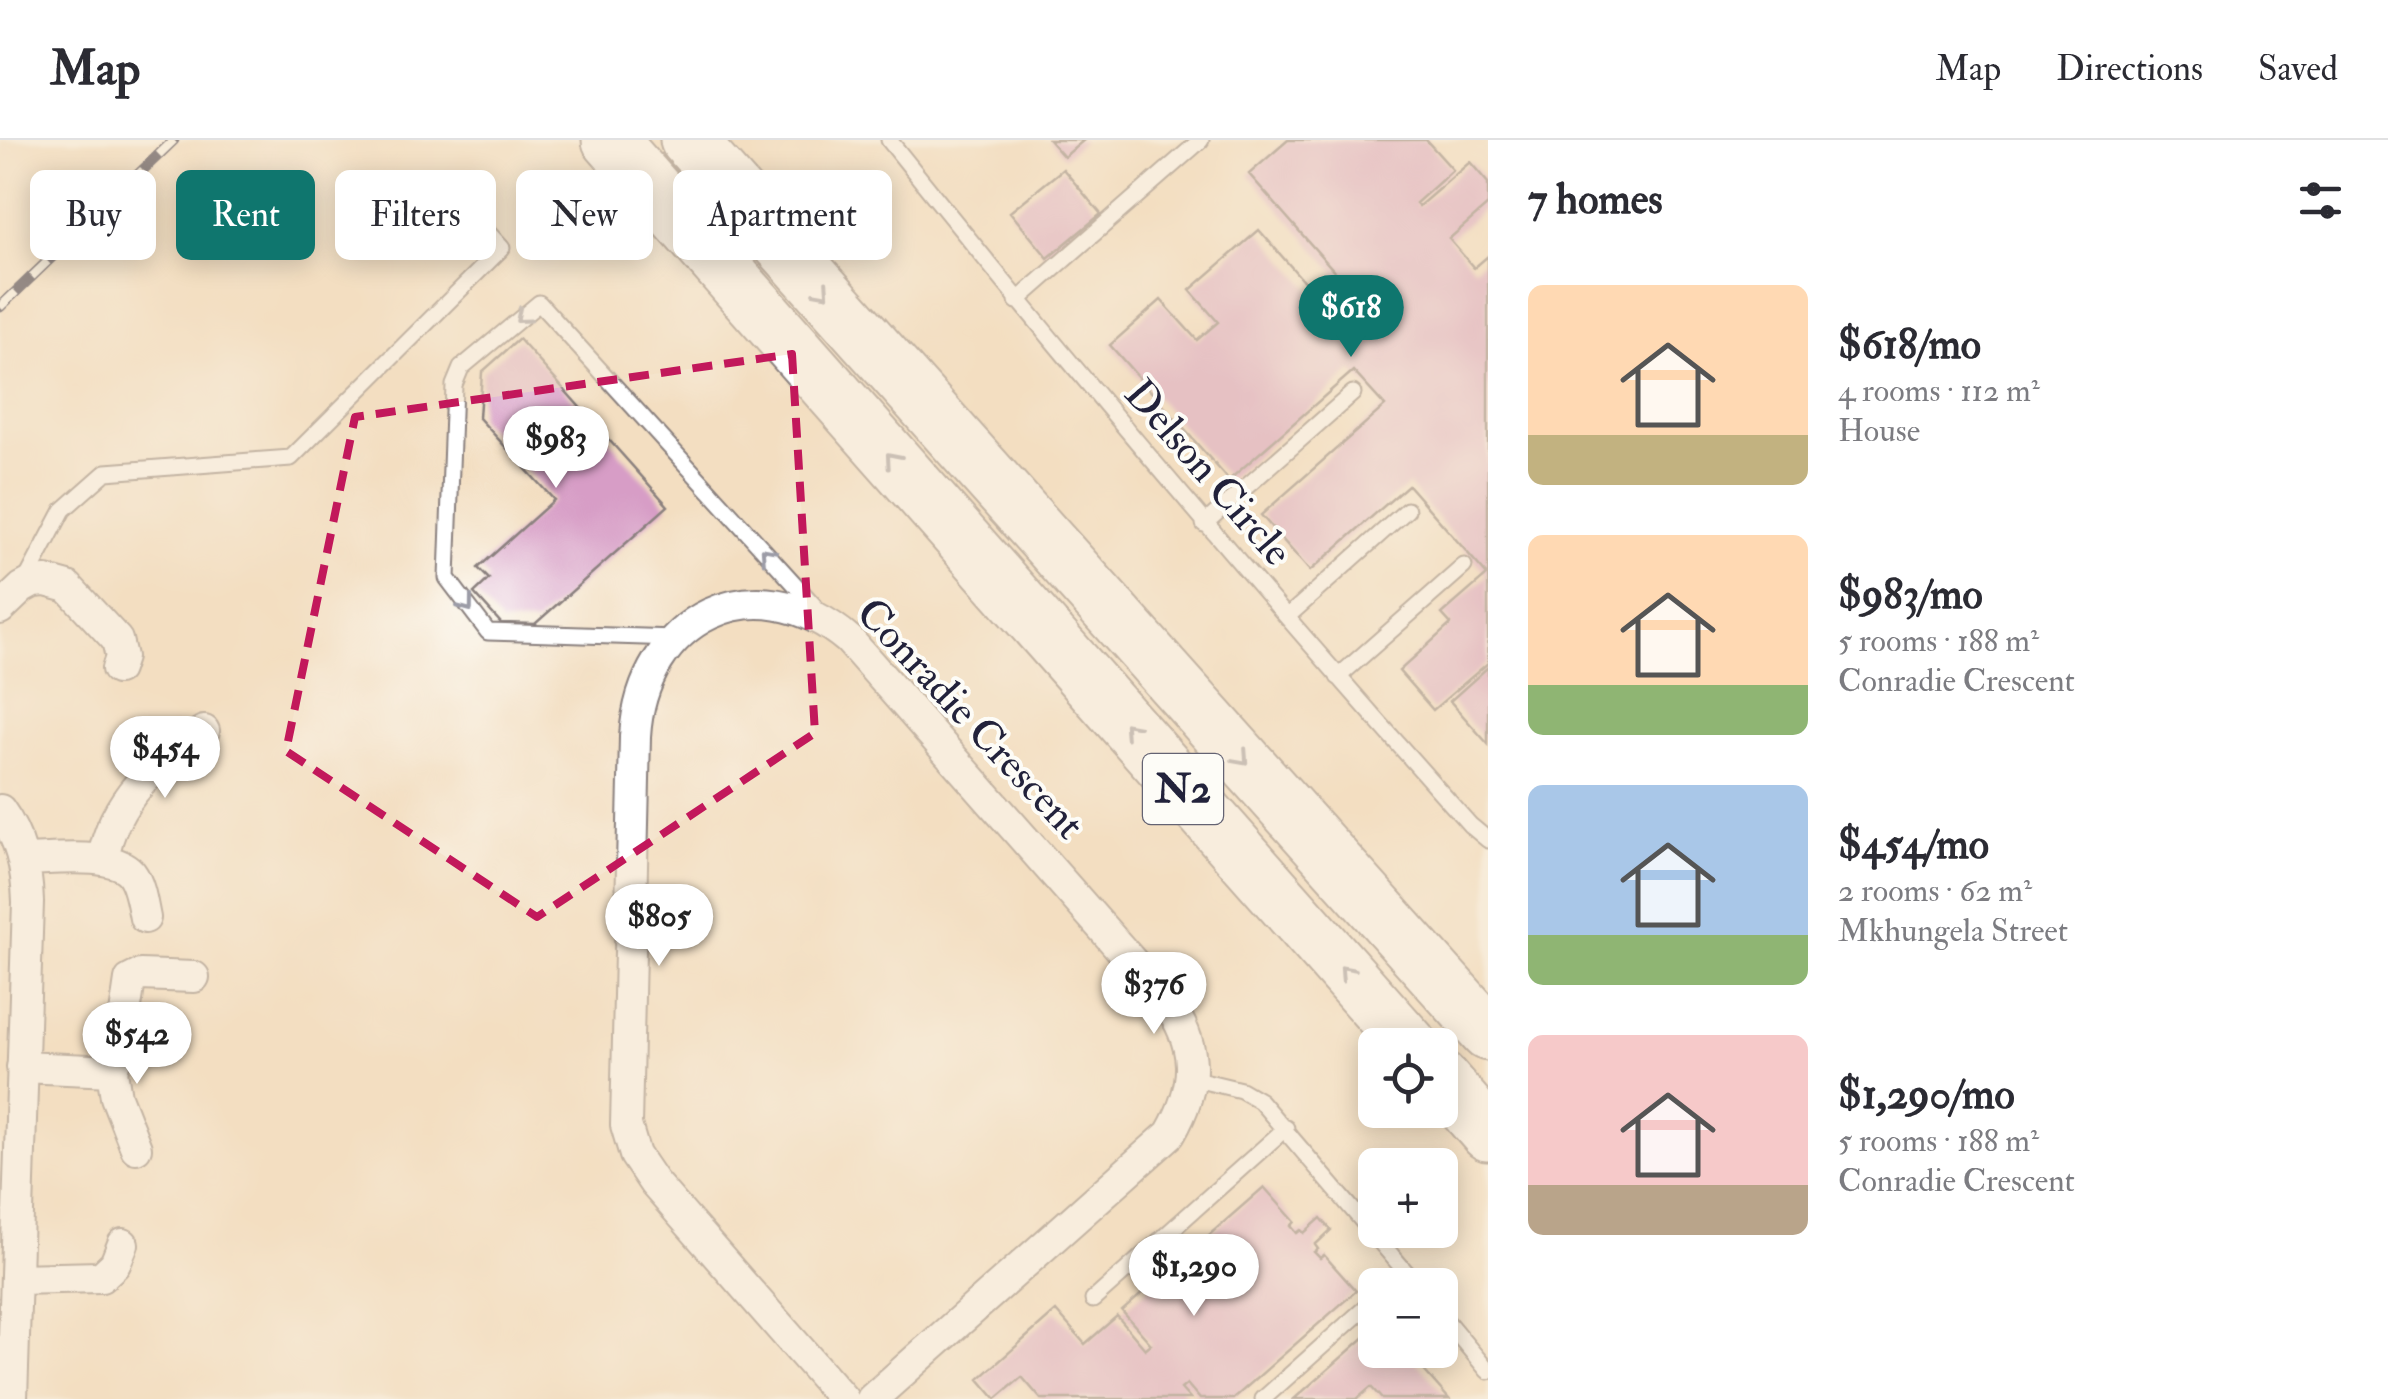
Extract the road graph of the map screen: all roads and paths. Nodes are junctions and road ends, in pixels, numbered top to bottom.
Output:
1 (610, 140) edge
2 (688, 140) edge
3 (889, 140) edge
4 (1202, 140) edge
5 (490, 260) edge
6 (1017, 302) junction
7 (1352, 394) dead end
8 (1407, 510) dead end
9 (1204, 524) junction
10 (1464, 566) dead end
11 (22, 588) junction
12 (0, 610) edge
13 (1286, 617) junction
14 (833, 626) junction
15 (675, 638) junction
16 (117, 669) dead end
17 (1338, 677) junction
18 (204, 731) dead end
19 (0, 810) edge
20 (1488, 840) edge
21 (102, 859) junction
22 (24, 860) junction
23 (145, 918) dead end
24 (194, 977) dead end
25 (1395, 1028) edge
26 (1488, 1033) edge
27 (22, 1067) junction
28 (112, 1072) junction
29 (1191, 1078) junction
30 (1458, 1099) edge
31 (1286, 1128) junction
32 (1488, 1133) edge
33 (136, 1148) dead end
34 (9, 1200) edge
35 (123, 1244) dead end
36 (1403, 1268) edge
37 (16, 1279) junction
38 (1094, 1300) dead end
39 (1358, 1315) edge
40 (1458, 1334) edge
41 (1488, 1370) edge
42 (12, 1399) edge
43 (843, 1399) edge
44 (872, 1399) edge
45 (1263, 1399) edge

25 -> 1 highway, N2
2 -> 26 highway, N2
3 - 6 lane, Delson Circle
4 - 6 lane
5 - 11 lane
6 - 9 lane, Delson Circle
7 - 9 lane
8 - 13 lane
9 - 13 lane, Delson Circle
10 - 17 lane
11 - 12 street
11 - 16 street
13 - 17 lane, Delson Circle
14 - 15 street, Conradie Crescent
14 -> 15 lane
14 - 29 street, Conradie Crescent
15 - 43 street, Conradie Crescent
17 - 20 lane, Delson Circle
18 - 21 street
19 - 22 street
21 - 22 street
21 - 23 street
22 - 27 street
24 - 28 street
27 - 28 street
27 - 34 street
28 - 33 street
29 - 31 lane
29 - 44 street
30 - 32 highway
31 - 36 lane
31 - 38 lane
34 - 37 street
35 - 37 street
37 - 42 street
39 - 45 lane
40 - 41 lane

